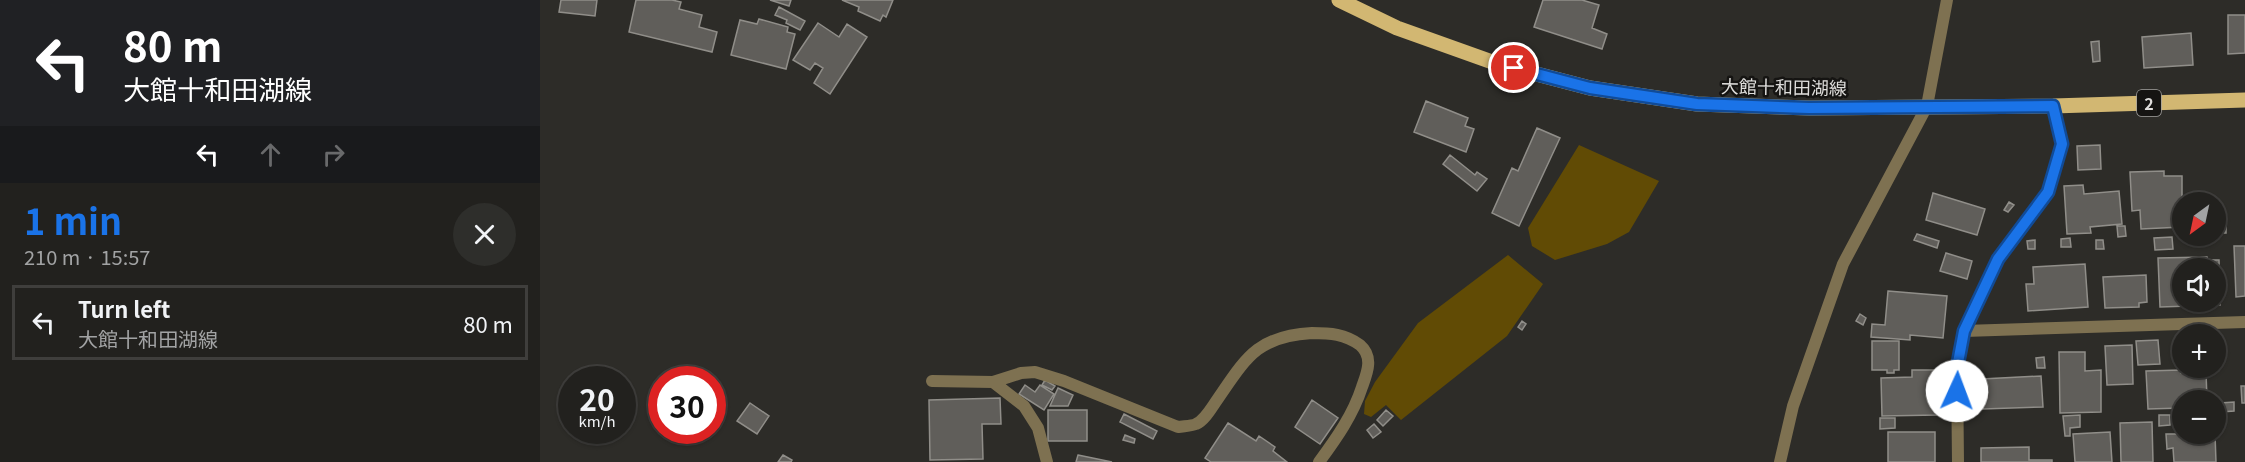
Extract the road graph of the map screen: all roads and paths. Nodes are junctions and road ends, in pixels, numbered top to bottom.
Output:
1 (1339, 0) edge
2 (1947, 0) edge
3 (2245, 100) edge
4 (1928, 106) junction
5 (2053, 106) junction
6 (2245, 322) edge
7 (1964, 331) junction
8 (932, 381) dead end
9 (993, 382) junction
10 (1047, 462) edge
11 (1319, 462) edge
12 (1780, 462) edge
13 (1958, 462) edge

1 - 4 main road, 大館十和田湖線 / 2
2 - 4 street
3 - 5 main road, 大館十和田湖線 / 2
4 - 5 main road, 大館十和田湖線 / 2
4 - 12 street
5 - 7 street
6 - 7 street
7 - 13 street
8 - 9 street
9 - 10 street
9 - 11 street

